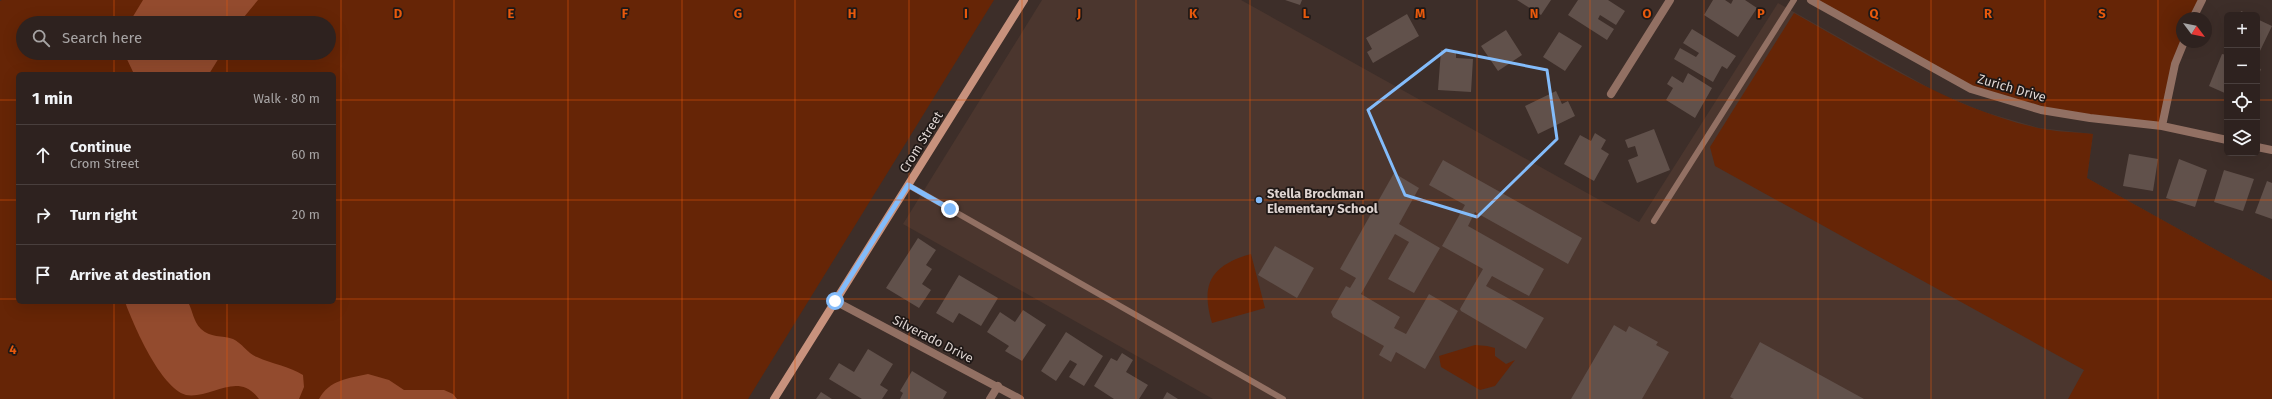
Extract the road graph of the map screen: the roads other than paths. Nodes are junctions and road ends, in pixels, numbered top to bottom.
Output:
1 (1024, 0) edge
2 (1670, 0) edge
3 (1794, 0) edge
4 (1811, 0) edge
5 (2202, 0) edge
6 (2196, 12) edge
7 (2182, 48) edge
8 (1611, 94) dead end
9 (2162, 126) junction
10 (2224, 139) edge
11 (2260, 148) edge
12 (2272, 150) edge
13 (908, 185) junction
14 (1654, 221) dead end
15 (835, 301) junction
16 (998, 386) junction
17 (774, 399) edge
18 (990, 399) edge
19 (1020, 399) edge
20 (1282, 399) edge

1 - 13 street, Crom Street
2 - 8 street
3 - 14 lane
4 - 9 street, Zurich Drive
5 - 6 street
7 - 9 street
9 - 10 street, Zurich Drive
11 - 12 street
13 - 15 street, Crom Street
13 - 20 lane
15 - 16 street, Silverado Drive
15 - 17 street, Crom Street
16 - 18 street
16 - 19 street, Silverado Drive

